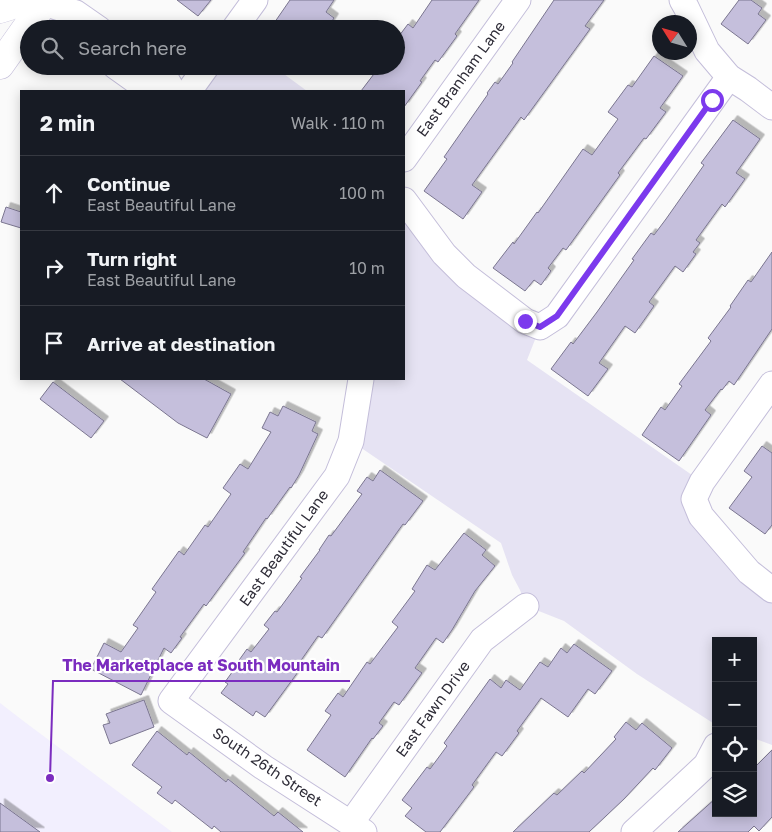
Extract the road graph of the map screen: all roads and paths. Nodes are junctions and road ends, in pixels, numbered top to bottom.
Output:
1 (255, 0) edge
2 (518, 0) edge
3 (682, 0) edge
4 (44, 1) edge
5 (0, 9) edge
6 (31, 20) edge
7 (57, 20) edge
8 (86, 20) edge
9 (241, 20) edge
10 (20, 36) edge
11 (0, 65) edge
12 (128, 75) edge
13 (162, 75) edge
14 (200, 75) edge
15 (729, 77) junction
16 (149, 90) edge
17 (172, 90) edge
18 (189, 90) edge
19 (772, 107) edge
20 (405, 157) edge
21 (405, 201) edge
22 (362, 380) edge
23 (772, 384) edge
24 (772, 590) edge
25 (526, 606) dead end
26 (171, 701) joint
27 (712, 754) edge
28 (358, 828) edge
29 (634, 832) edge

1 - 9 street
2 - 20 street, East Branham Lane
3 - 15 street
4 - 5 main road
4 - 6 main road
4 - 7 street
4 - 8 street
10 - 11 main road
12 - 16 street
13 - 17 street
14 - 18 street
15 - 19 street
15 - 21 street
22 - 26 street, East Beautiful Lane
23 - 24 street
25 - 28 street, East Fawn Drive
26 - 28 street, South 26th Street
27 - 29 street

